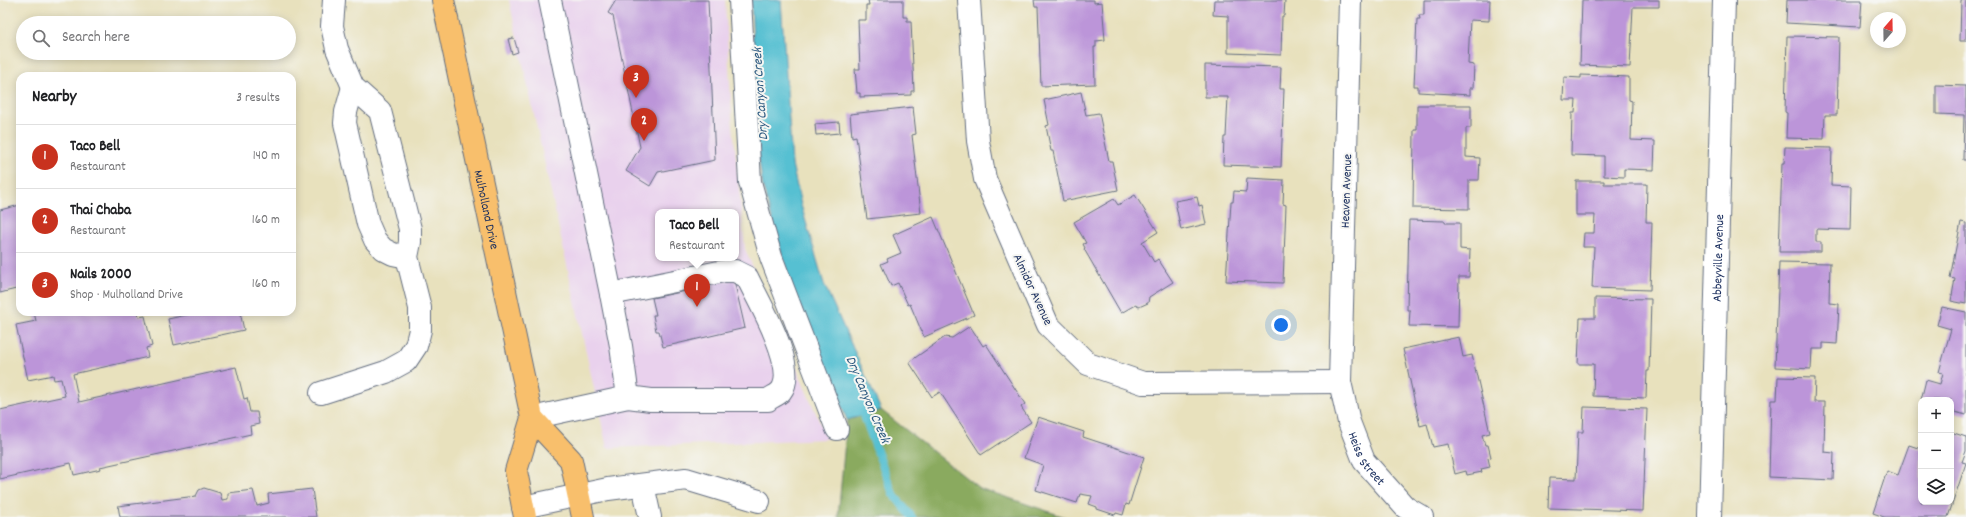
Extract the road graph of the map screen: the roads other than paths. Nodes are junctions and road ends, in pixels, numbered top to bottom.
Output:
1 (334, 0) edge
2 (443, 0) edge
3 (550, 0) edge
4 (740, 0) edge
5 (969, 0) edge
6 (1350, 0) edge
7 (1724, 0) edge
8 (353, 87) junction
9 (407, 257) junction
10 (611, 294) junction
11 (1340, 382) junction
12 (321, 393) dead end
13 (628, 397) junction
14 (532, 418) junction
15 (838, 429) dead end
16 (642, 484) junction
17 (579, 496) junction
18 (759, 501) dead end
19 (524, 512) edge
20 (584, 517) edge
21 (650, 517) edge
22 (1422, 517) edge
23 (1710, 517) edge

1 - 8 street
2 - 14 main road, Mulholland Drive
3 - 10 street
4 - 15 street
5 - 11 street, Almidor Avenue
6 - 11 street, Heaven Avenue
7 - 23 street, Abbeyville Avenue
8 - 9 street
8 - 9 street
9 - 12 street
10 - 13 street
10 - 13 street
11 - 22 street, Heiss Street
13 - 14 street
14 - 17 main road
14 - 19 main road, Mulholland Drive
16 - 17 street
16 - 18 street
16 - 21 street
17 - 19 street
17 - 20 main road

